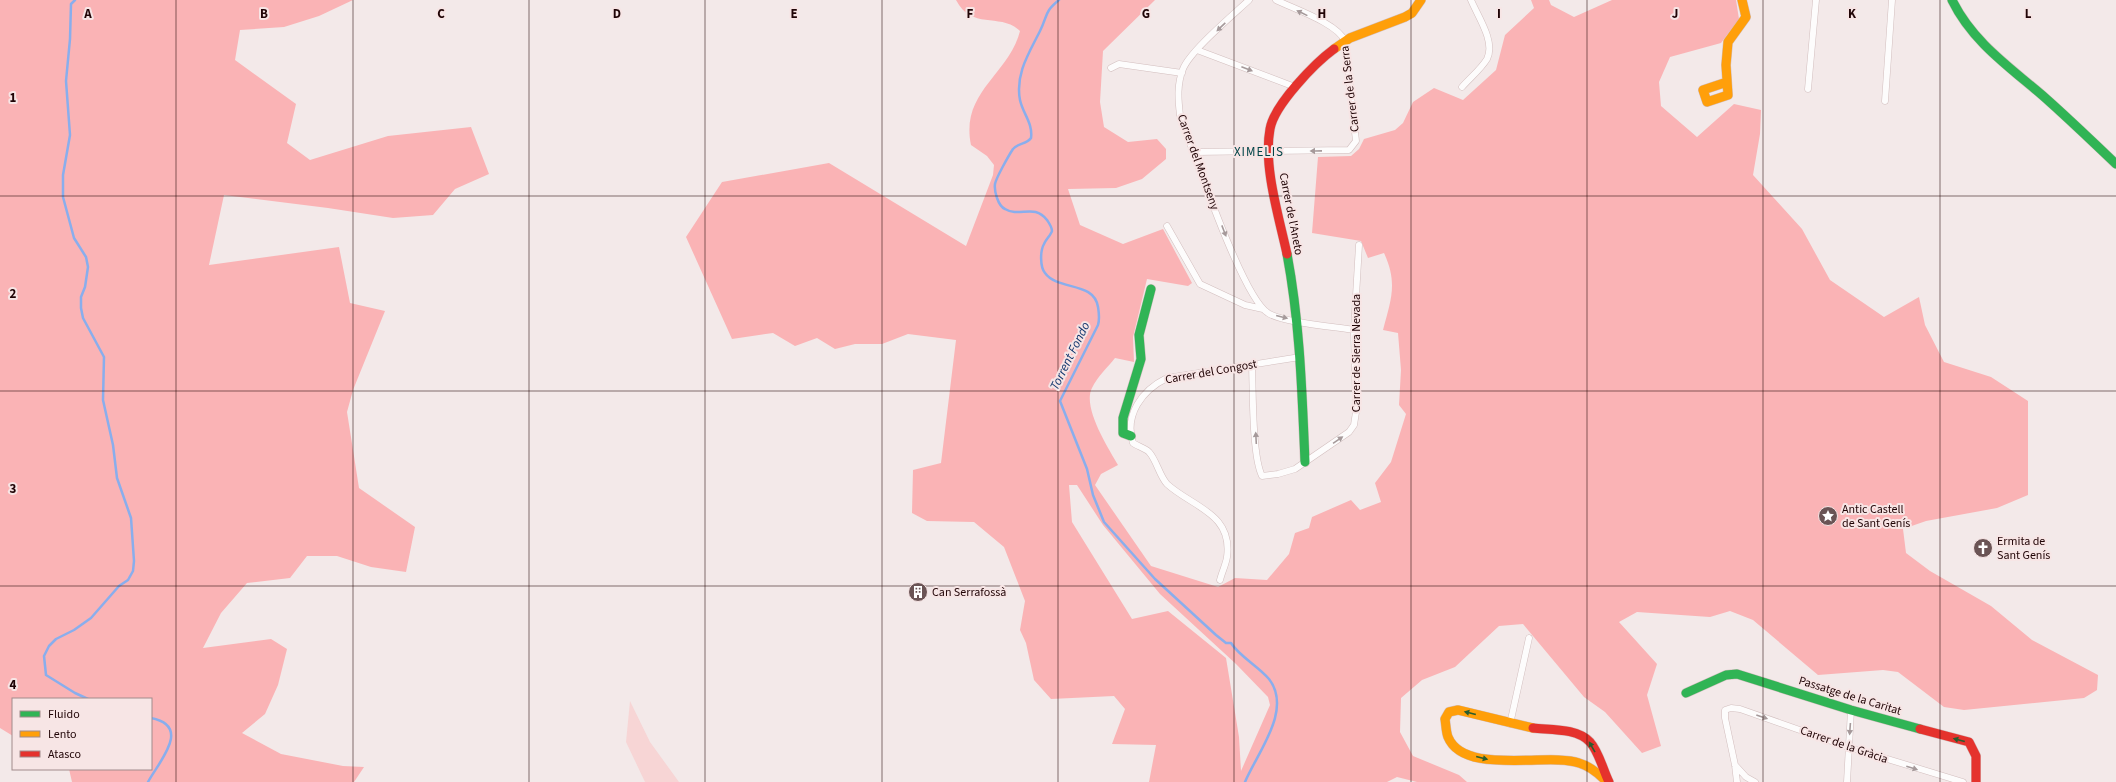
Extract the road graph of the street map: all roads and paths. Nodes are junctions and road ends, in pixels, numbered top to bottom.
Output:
1 (1249, 0) edge
2 (1276, 0) edge
3 (1421, 0) edge
4 (1471, 0) edge
5 (1742, 0) edge
6 (1816, 0) edge
7 (1892, 0) edge
8 (1947, 0) edge
9 (1953, 3) edge
10 (1345, 41) junction
11 (1197, 50) junction
12 (1111, 68) dead end
13 (1182, 73) junction
14 (1727, 82) dead end
15 (1295, 87) junction
16 (1462, 87) dead end
17 (1808, 89) dead end
18 (1884, 101) dead end
19 (1194, 152) junction
20 (1268, 152) junction
21 (2116, 164) edge
22 (1167, 226) dead end
23 (1359, 245) dead end
24 (1151, 289) dead end
25 (1263, 309) junction
26 (1296, 321) junction
27 (1354, 330) junction
28 (1300, 357) junction
29 (1252, 365) junction
30 (1131, 436) junction
31 (1306, 462) junction
32 (1220, 580) dead end
33 (1529, 638) dead end
34 (1686, 693) dead end
35 (1851, 710) junction
36 (1510, 724) junction
37 (1848, 748) junction
38 (1735, 765) junction
39 (1608, 782) edge
40 (1737, 782) edge
41 (1755, 782) edge
42 (1847, 782) edge
43 (1963, 782) edge
44 (1976, 782) edge

1 -> 11 street, Carrer del Montseny
10 -> 2 street, Carrer de la Serra
3 - 10 street, Carrer de l'Aneto
4 - 16 street
5 - 14 street
6 - 17 street
7 - 18 street
8 - 9 street
9 - 21 street
10 - 15 street, Carrer de l'Aneto
10 -> 20 street, Carrer de la Serra
11 - 13 street, Carrer del Montseny
11 -> 15 street
12 - 13 street
13 - 19 street, Carrer del Montseny
15 - 20 street, Carrer de l'Aneto
19 - 20 street
19 -> 25 street, Carrer del Montseny
20 - 26 street, Carrer de l'Aneto
22 - 25 street
23 - 27 street, Carrer de Sierra Nevada
24 - 30 street
25 -> 26 street, Carrer del Montseny
26 - 27 street
26 - 28 street, Carrer de l'Aneto
31 -> 27 street, Carrer de Sierra Nevada
28 - 29 street, Carrer del Congost
28 - 31 street, Carrer de l'Aneto
29 - 30 street, Carrer del Congost
31 -> 29 street, Carrer de Sierra Nevada
30 - 32 street
33 - 36 street
34 - 35 street, Passatge de la Caritat
35 -> 37 street
44 -> 35 street, Passatge de la Caritat
39 -> 36 street
36 -> 39 street
38 -> 37 street, Carrer de la Gràcia
37 - 42 street
37 -> 43 street, Carrer de la Gràcia
38 - 40 street
38 - 41 street

